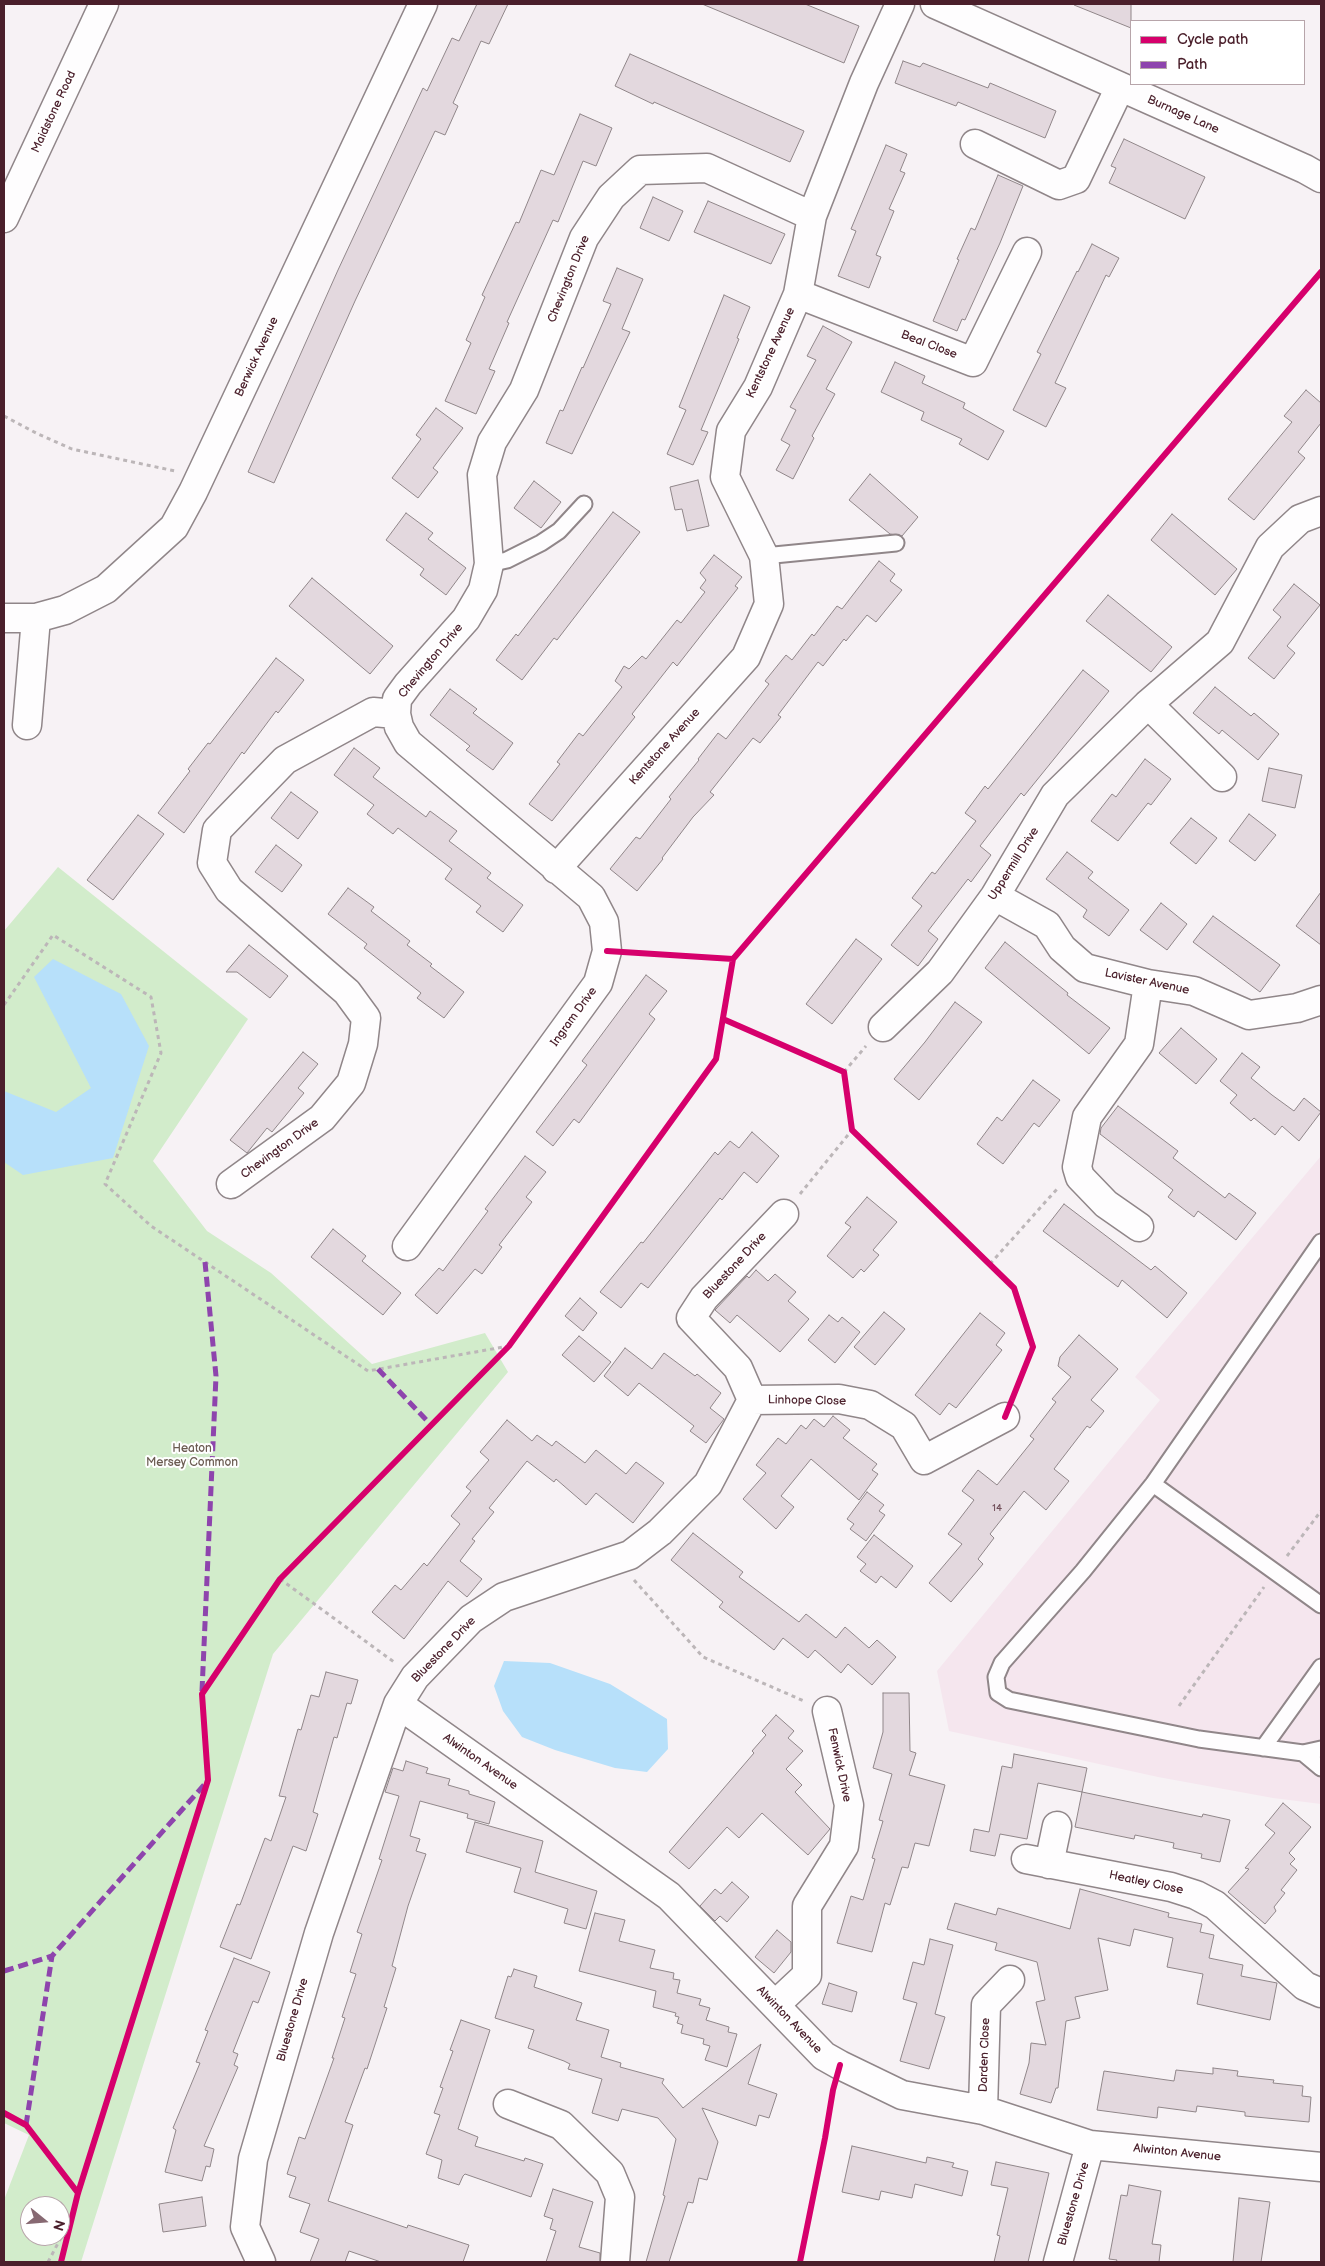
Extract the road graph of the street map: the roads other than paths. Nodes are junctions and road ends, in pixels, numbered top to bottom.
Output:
1 (104, 4) edge
2 (423, 4) edge
3 (900, 4) edge
4 (934, 4) edge
5 (1120, 87) junction
6 (974, 144) dead end
7 (1321, 178) edge
8 (812, 216) junction
9 (4, 218) edge
10 (1027, 252) dead end
11 (798, 294) junction
12 (584, 504) dead end
13 (1321, 511) edge
14 (896, 543) dead end
15 (764, 556) junction
16 (489, 564) junction
17 (4, 618) edge
18 (36, 618) junction
19 (1148, 704) junction
20 (396, 714) junction
21 (27, 725) dead end
22 (1222, 777) dead end
23 (556, 869) junction
24 (995, 896) junction
25 (1148, 984) junction
26 (1321, 1000) edge
27 (883, 1027) road end
28 (231, 1184) dead end
29 (784, 1214) road end
30 (1139, 1227) dead end
31 (1321, 1242) edge
32 (407, 1246) dead end
33 (752, 1400) junction
34 (1005, 1417) dead end
35 (1153, 1484) junction
36 (1321, 1605) edge
37 (1321, 1667) edge
38 (398, 1704) junction
39 (827, 1711) road end
40 (1262, 1748) junction
41 (1321, 1749) edge
42 (1303, 1753) junction
43 (1321, 1768) edge
44 (1057, 1826) dead end
45 (1010, 1980) dead end
46 (1321, 1993) edge
47 (775, 2005) junction
48 (508, 2104) dead end
49 (983, 2110) junction
50 (1090, 2145) junction
51 (1321, 2167) edge
52 (261, 2262) edge
53 (615, 2262) edge
54 (1058, 2262) edge

1 - 9 street, Maidstone Road
2 - 18 street, Berwick Avenue
3 - 8 street, Kentstone Avenue
4 - 5 street, Burnage Lane
5 - 6 street
5 - 7 street, Burnage Lane
8 - 11 street, Kentstone Avenue
8 - 16 street, Chevington Drive
10 - 11 street, Beal Close
11 - 15 street, Kentstone Avenue
12 - 16 lane
13 - 19 street, Uppermill Drive
14 - 15 lane
15 - 23 street, Kentstone Avenue
16 - 20 street, Chevington Drive
17 - 18 street, Berwick Avenue
18 - 21 street
19 - 22 street
19 - 24 street, Uppermill Drive
20 - 23 street, Ingram Drive
20 - 28 street, Chevington Drive
23 - 32 street, Ingram Drive
24 - 25 street, Lavister Avenue
24 - 27 street, Uppermill Drive
25 - 26 street, Lavister Avenue
25 - 30 street
29 - 33 street, Bluestone Drive
31 - 35 lane
33 - 34 street, Linhope Close
33 - 38 street, Bluestone Drive
35 - 36 lane
35 - 40 lane
37 - 40 lane
38 - 47 street, Alwinton Avenue
38 - 52 street, Bluestone Drive
39 - 47 street, Fenwick Drive
40 - 42 lane
41 - 42 lane
42 - 43 lane
44 - 46 street, Heatley Close
45 - 49 street, Darden Close
47 - 49 street, Alwinton Avenue
48 - 53 street
49 - 50 street, Alwinton Avenue
50 - 51 street, Alwinton Avenue
50 - 54 street, Bluestone Drive

